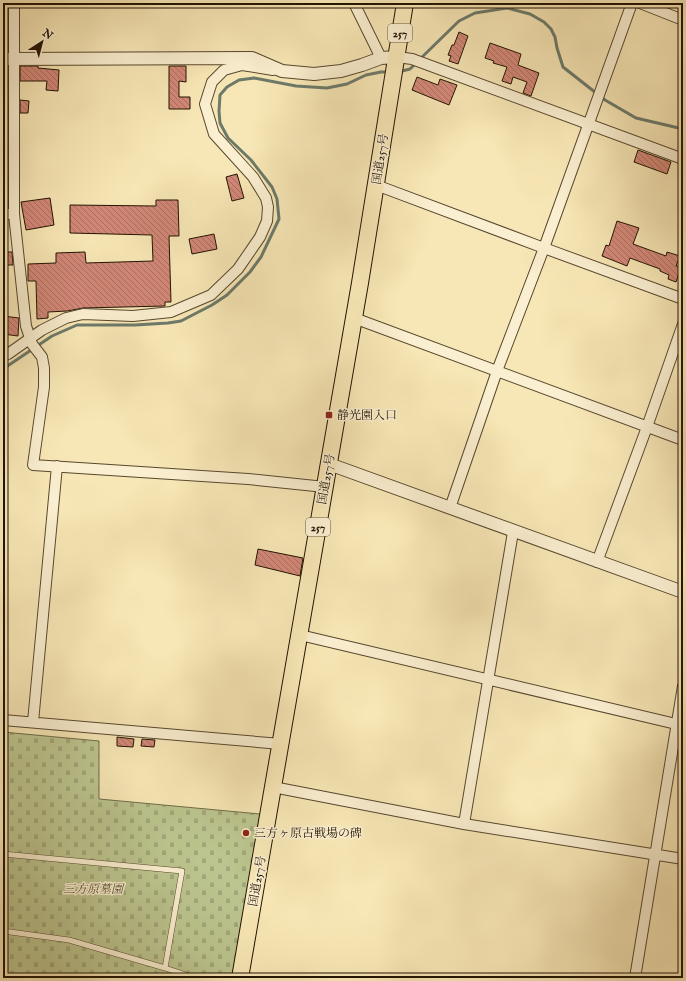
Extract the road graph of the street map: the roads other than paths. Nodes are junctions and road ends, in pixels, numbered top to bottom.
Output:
1 (14, 3) edge
2 (354, 3) edge
3 (405, 3) edge
4 (632, 3) edge
5 (640, 3) edge
6 (683, 20) edge
7 (381, 58) junction
8 (8, 59) edge
9 (400, 64) junction
10 (282, 71) junction
11 (588, 124) junction
12 (683, 159) edge
13 (376, 185) junction
14 (3, 214) edge
15 (14, 214) junction
16 (544, 248) junction
17 (683, 299) edge
18 (354, 318) junction
19 (683, 324) edge
20 (31, 341) junction
21 (3, 356) edge
22 (497, 370) junction
23 (648, 427) junction
24 (683, 440) edge
25 (329, 464) junction
26 (57, 466) junction
27 (325, 487) junction
28 (450, 508) junction
29 (514, 532) junction
30 (597, 562) junction
31 (683, 592) edge
32 (300, 634) junction
33 (489, 680) junction
34 (683, 686) edge
35 (3, 720) edge
36 (33, 722) junction
37 (676, 724) junction
38 (281, 744) junction
39 (274, 787) junction
40 (464, 824) junction
41 (3, 854) edge
42 (656, 854) junction
43 (683, 859) edge
44 (3, 931) edge
45 (165, 968) junction
46 (195, 978) edge
47 (240, 978) edge
48 (635, 978) edge

1 - 8 street
2 - 7 street
3 - 9 highway, 国道257号 / 257
4 - 11 street
5 - 6 street
7 - 9 street
7 - 10 street
8 - 10 street
8 - 15 street
9 - 11 street
9 - 13 highway, 国道257号 / 257
10 - 20 street
11 - 12 street
11 - 16 street
13 - 16 street
13 - 18 highway, 国道257号 / 257
14 - 15 street
15 - 20 street
16 - 17 street
16 - 22 street
18 - 22 street
18 - 25 highway, 国道257号 / 257
19 - 23 street
20 - 21 street
20 - 26 street
22 - 23 street
22 - 28 street
23 - 24 street
23 - 30 street
25 - 27 highway, 国道257号 / 257
25 - 28 street
26 - 27 street
26 - 36 street
27 - 32 highway, 国道257号 / 257
28 - 29 street
29 - 30 street
29 - 33 street
30 - 31 street
32 - 33 street
32 - 38 highway, 国道257号 / 257
33 - 37 street
33 - 40 street
34 - 37 street
35 - 36 street
36 - 38 street
37 - 42 street
38 - 39 highway, 国道257号 / 257
39 - 40 street
39 - 47 highway, 国道257号 / 257
40 - 42 street
41 - 45 lane
42 - 43 street
42 - 48 street
44 - 45 lane
45 - 46 lane

